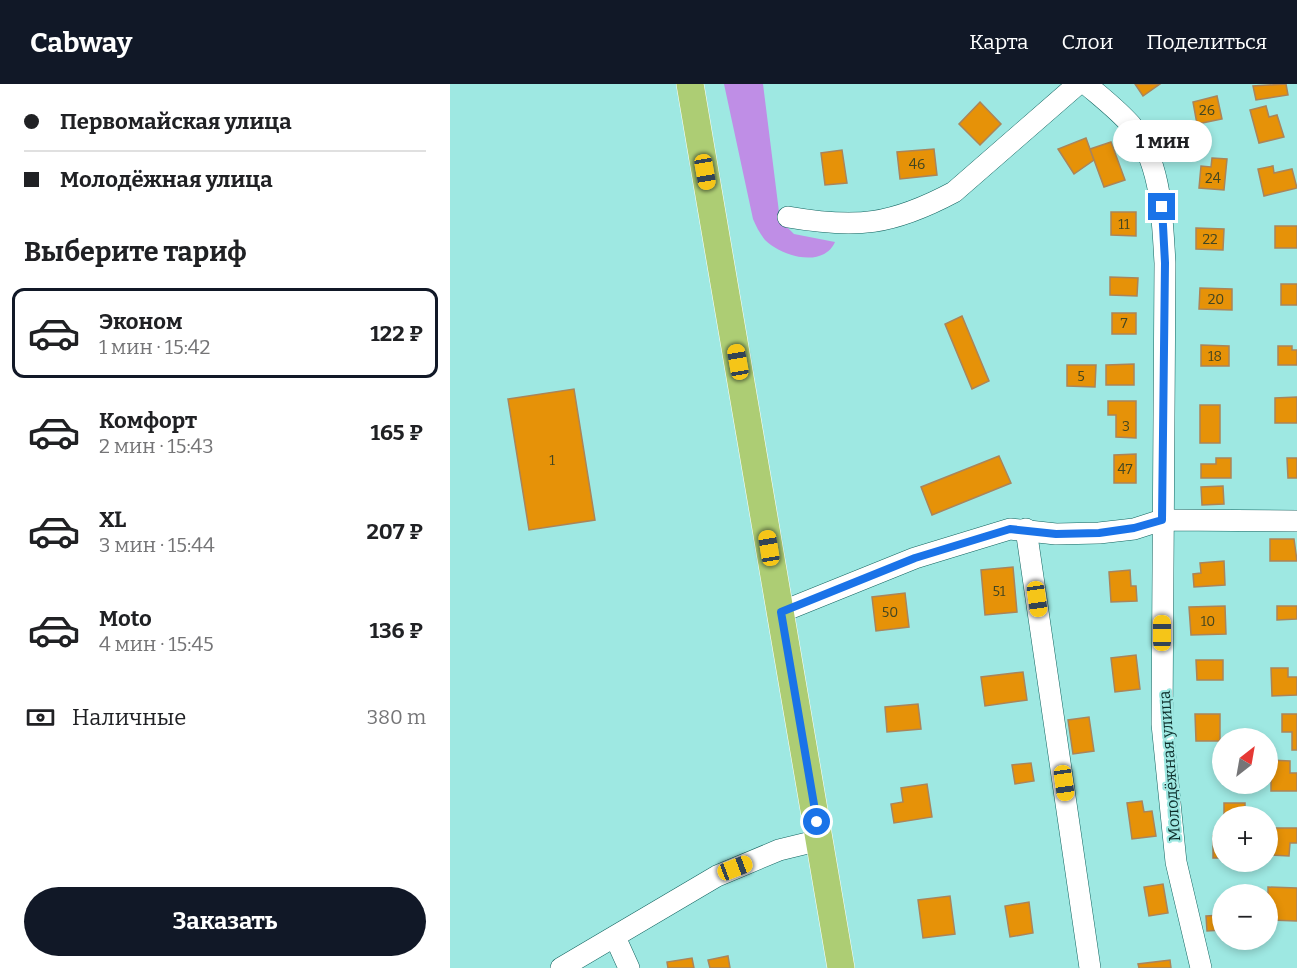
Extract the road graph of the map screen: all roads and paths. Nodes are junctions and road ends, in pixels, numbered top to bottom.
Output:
1 (690, 84) edge
2 (1078, 84) edge
3 (1086, 84) edge
4 (788, 217) dead end
5 (1162, 520) junction
6 (1297, 521) edge
7 (1026, 530) junction
8 (781, 612) junction
9 (820, 840) junction
10 (615, 937) junction
11 (561, 968) edge
12 (629, 968) edge
13 (841, 968) edge
14 (1090, 968) edge
15 (1201, 968) edge

1 - 8 main road
2 - 4 street
3 - 5 street, Молодёжная улица
5 - 6 street
5 - 7 street
5 - 15 street, Молодёжная улица
7 - 8 street
7 - 14 street
8 - 9 main road
9 - 10 street
9 - 13 main road
10 - 11 street
10 - 12 street

